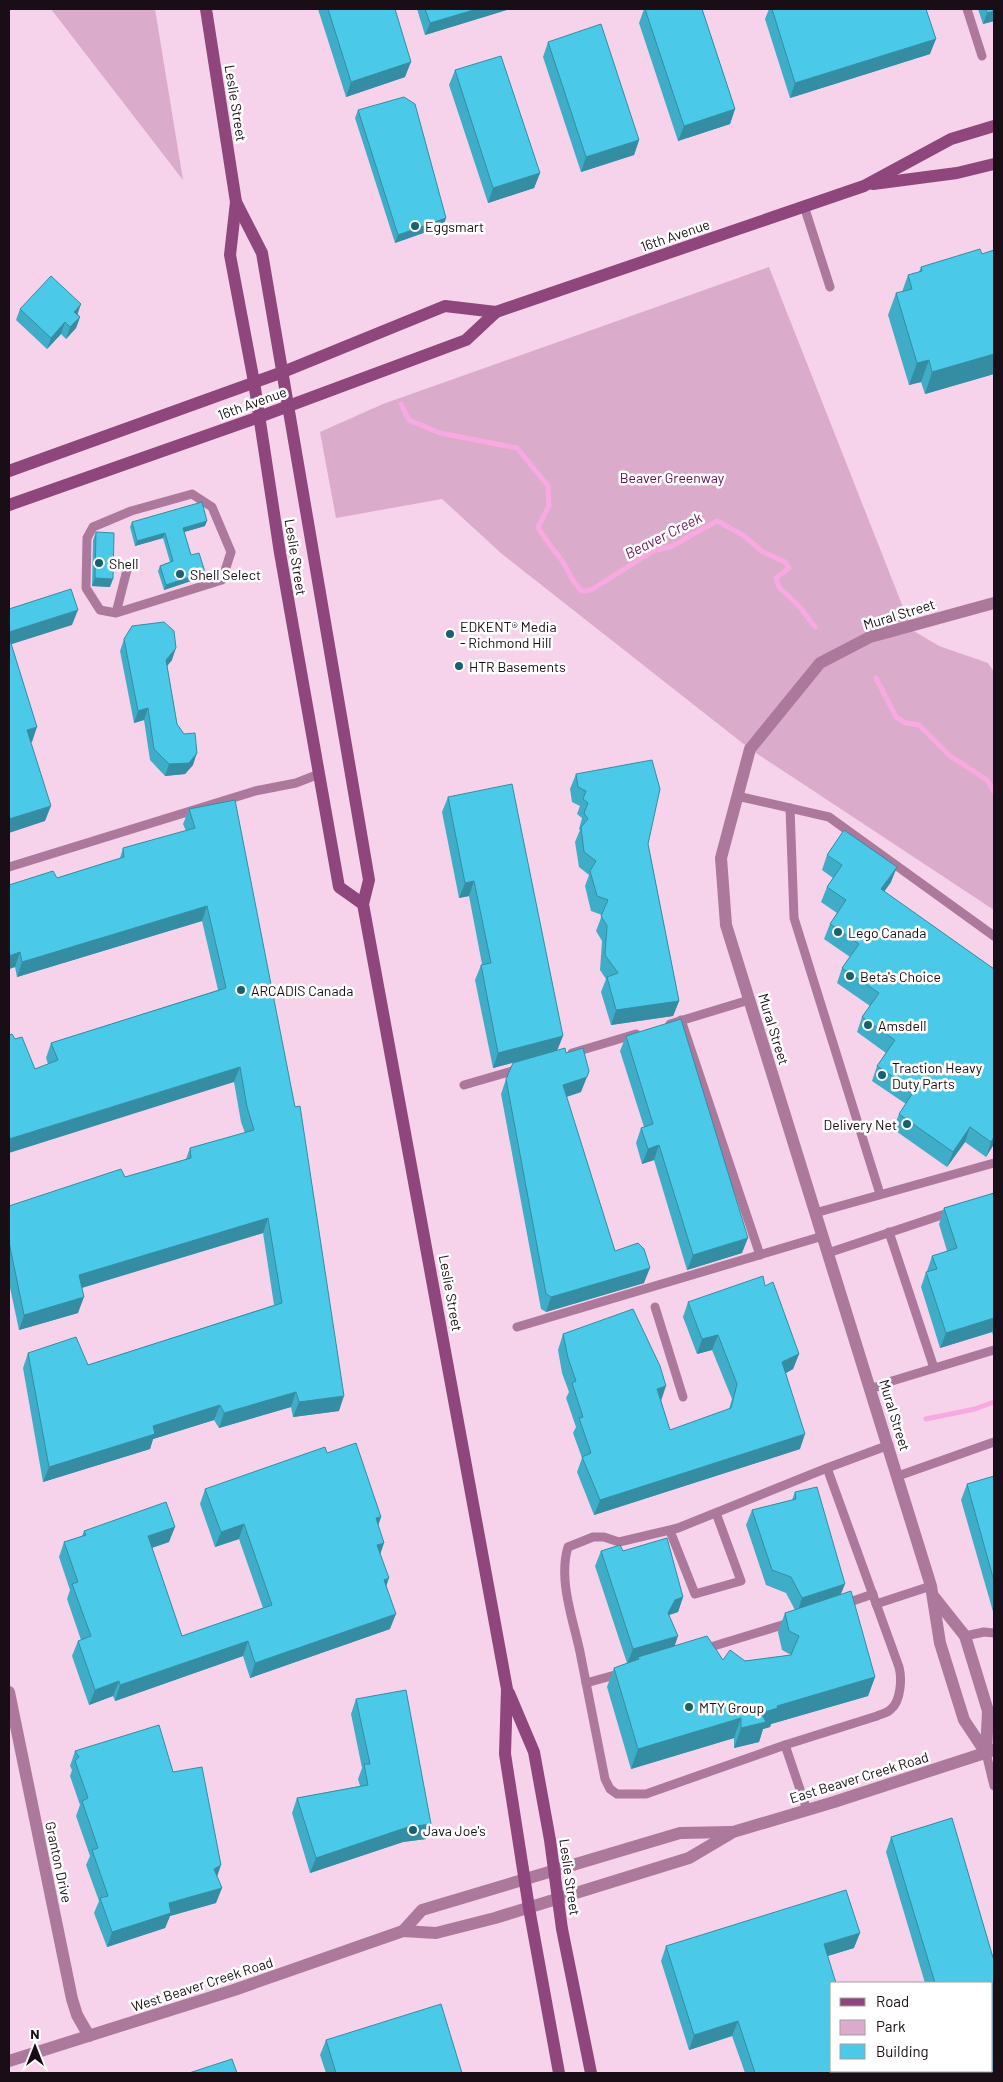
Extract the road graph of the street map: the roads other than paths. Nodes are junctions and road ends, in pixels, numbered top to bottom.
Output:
1 (206, 9) edge
2 (967, 9) edge
3 (982, 56) dead end
4 (994, 126) edge
5 (994, 158) edge
6 (994, 164) edge
7 (978, 168) junction
8 (864, 186) junction
9 (236, 202) junction
10 (804, 206) junction
11 (830, 287) dead end
12 (496, 312) junction
13 (283, 372) junction
14 (254, 382) junction
15 (289, 406) junction
16 (259, 417) junction
17 (9, 471) edge
18 (9, 505) edge
19 (128, 566) dead end
20 (994, 603) edge
21 (116, 613) junction
22 (319, 774) junction
23 (738, 796) junction
24 (790, 808) junction
25 (9, 867) edge
26 (363, 904) junction
27 (994, 936) edge
28 (749, 1000) junction
29 (681, 1020) junction
30 (664, 1026) edge
31 (646, 1031) edge
32 (566, 1055) edge
33 (529, 1066) edge
34 (464, 1086) dead end
35 (994, 1162) edge
36 (880, 1194) junction
37 (959, 1210) edge
38 (815, 1213) junction
39 (889, 1232) junction
40 (823, 1236) junction
41 (828, 1253) junction
42 (760, 1255) junction
43 (655, 1307) dead end
44 (517, 1328) dead end
45 (994, 1350) edge
46 (934, 1368) junction
47 (871, 1389) junction
48 (683, 1397) dead end
49 (994, 1442) edge
50 (889, 1445) junction
51 (827, 1468) junction
52 (898, 1476) junction
53 (716, 1513) junction
54 (670, 1531) junction
55 (932, 1591) junction
56 (873, 1594) junction
57 (876, 1604) junction
58 (836, 1607) edge
59 (800, 1619) edge
60 (994, 1633) edge
61 (965, 1636) junction
62 (696, 1651) edge
63 (630, 1671) edge
64 (586, 1683) junction
65 (507, 1689) junction
66 (9, 1692) edge
67 (11, 1718) edge
68 (785, 1745) junction
69 (990, 1751) edge
70 (994, 1786) edge
71 (807, 1810) junction
72 (733, 1832) junction
73 (554, 1870) junction
74 (525, 1879) junction
75 (558, 1899) junction
76 (528, 1908) junction
77 (403, 1931) junction
78 (89, 2036) junction
79 (9, 2061) edge
80 (559, 2073) edge
81 (591, 2073) edge

1 - 9 main road, Leslie Street
2 - 3 lane
4 - 8 main road, 16th Avenue
5 - 7 main road
6 - 7 main road, 16th Avenue
7 - 8 main road, 16th Avenue
8 - 10 main road, 16th Avenue
9 - 13 main road, Leslie Street
9 - 14 main road, Leslie Street
10 - 11 lane
10 - 12 main road, 16th Avenue
12 - 13 main road, 16th Avenue
12 - 15 main road, 16th Avenue
13 - 14 main road, 16th Avenue
13 - 15 main road, Leslie Street
14 - 16 main road, Leslie Street
14 - 17 main road, 16th Avenue
15 - 16 main road, 16th Avenue
15 - 26 main road, Leslie Street
16 - 18 main road, 16th Avenue
16 - 22 main road, Leslie Street
19 - 21 lane
20 - 23 street, Mural Street
21 - 21 lane
22 - 25 lane
22 - 26 main road, Leslie Street
23 - 24 lane
23 - 28 street, Mural Street
24 - 27 lane
24 - 36 lane
26 - 65 main road, Leslie Street
28 - 29 lane
28 - 38 street, Mural Street
29 - 30 lane
29 - 42 lane
31 - 32 lane
33 - 34 lane
35 - 36 lane
36 - 38 lane
37 - 39 lane
38 - 40 street, Mural Street
39 - 41 lane
39 - 46 lane
40 - 41 street, Mural Street
40 - 42 lane
41 - 47 street, Mural Street
42 - 44 lane
43 - 48 lane
45 - 46 lane
46 - 47 lane
47 - 50 street, Mural Street
49 - 52 lane
50 - 51 lane
50 - 52 street, Mural Street
51 - 53 lane
51 - 56 lane
52 - 55 street, Mural Street
53 - 54 lane
53 - 54 lane
54 - 64 lane
55 - 57 lane
55 - 61 street, Mural Street
55 - 69 street, Mural Street
56 - 57 lane
56 - 58 lane
57 - 68 lane
59 - 62 lane
60 - 61 lane
61 - 69 street, Mural Street
63 - 64 lane
64 - 68 lane
65 - 73 main road, Leslie Street
65 - 74 main road, Leslie Street
66 - 67 street, Granton Drive
67 - 78 street, Granton Drive
68 - 71 lane
69 - 70 lane
69 - 71 street, East Beaver Creek Road
71 - 72 street, East Beaver Creek Road
72 - 73 street, East Beaver Creek Road
72 - 75 street, East Beaver Creek Road
73 - 74 street, West Beaver Creek Road
73 - 75 main road, Leslie Street
74 - 76 main road, Leslie Street
74 - 77 street, West Beaver Creek Road
75 - 76 street, East Beaver Creek Road
75 - 81 main road, Leslie Street
76 - 77 street, West Beaver Creek Road
76 - 80 main road, Leslie Street
77 - 78 street, West Beaver Creek Road
78 - 79 street, West Beaver Creek Road

